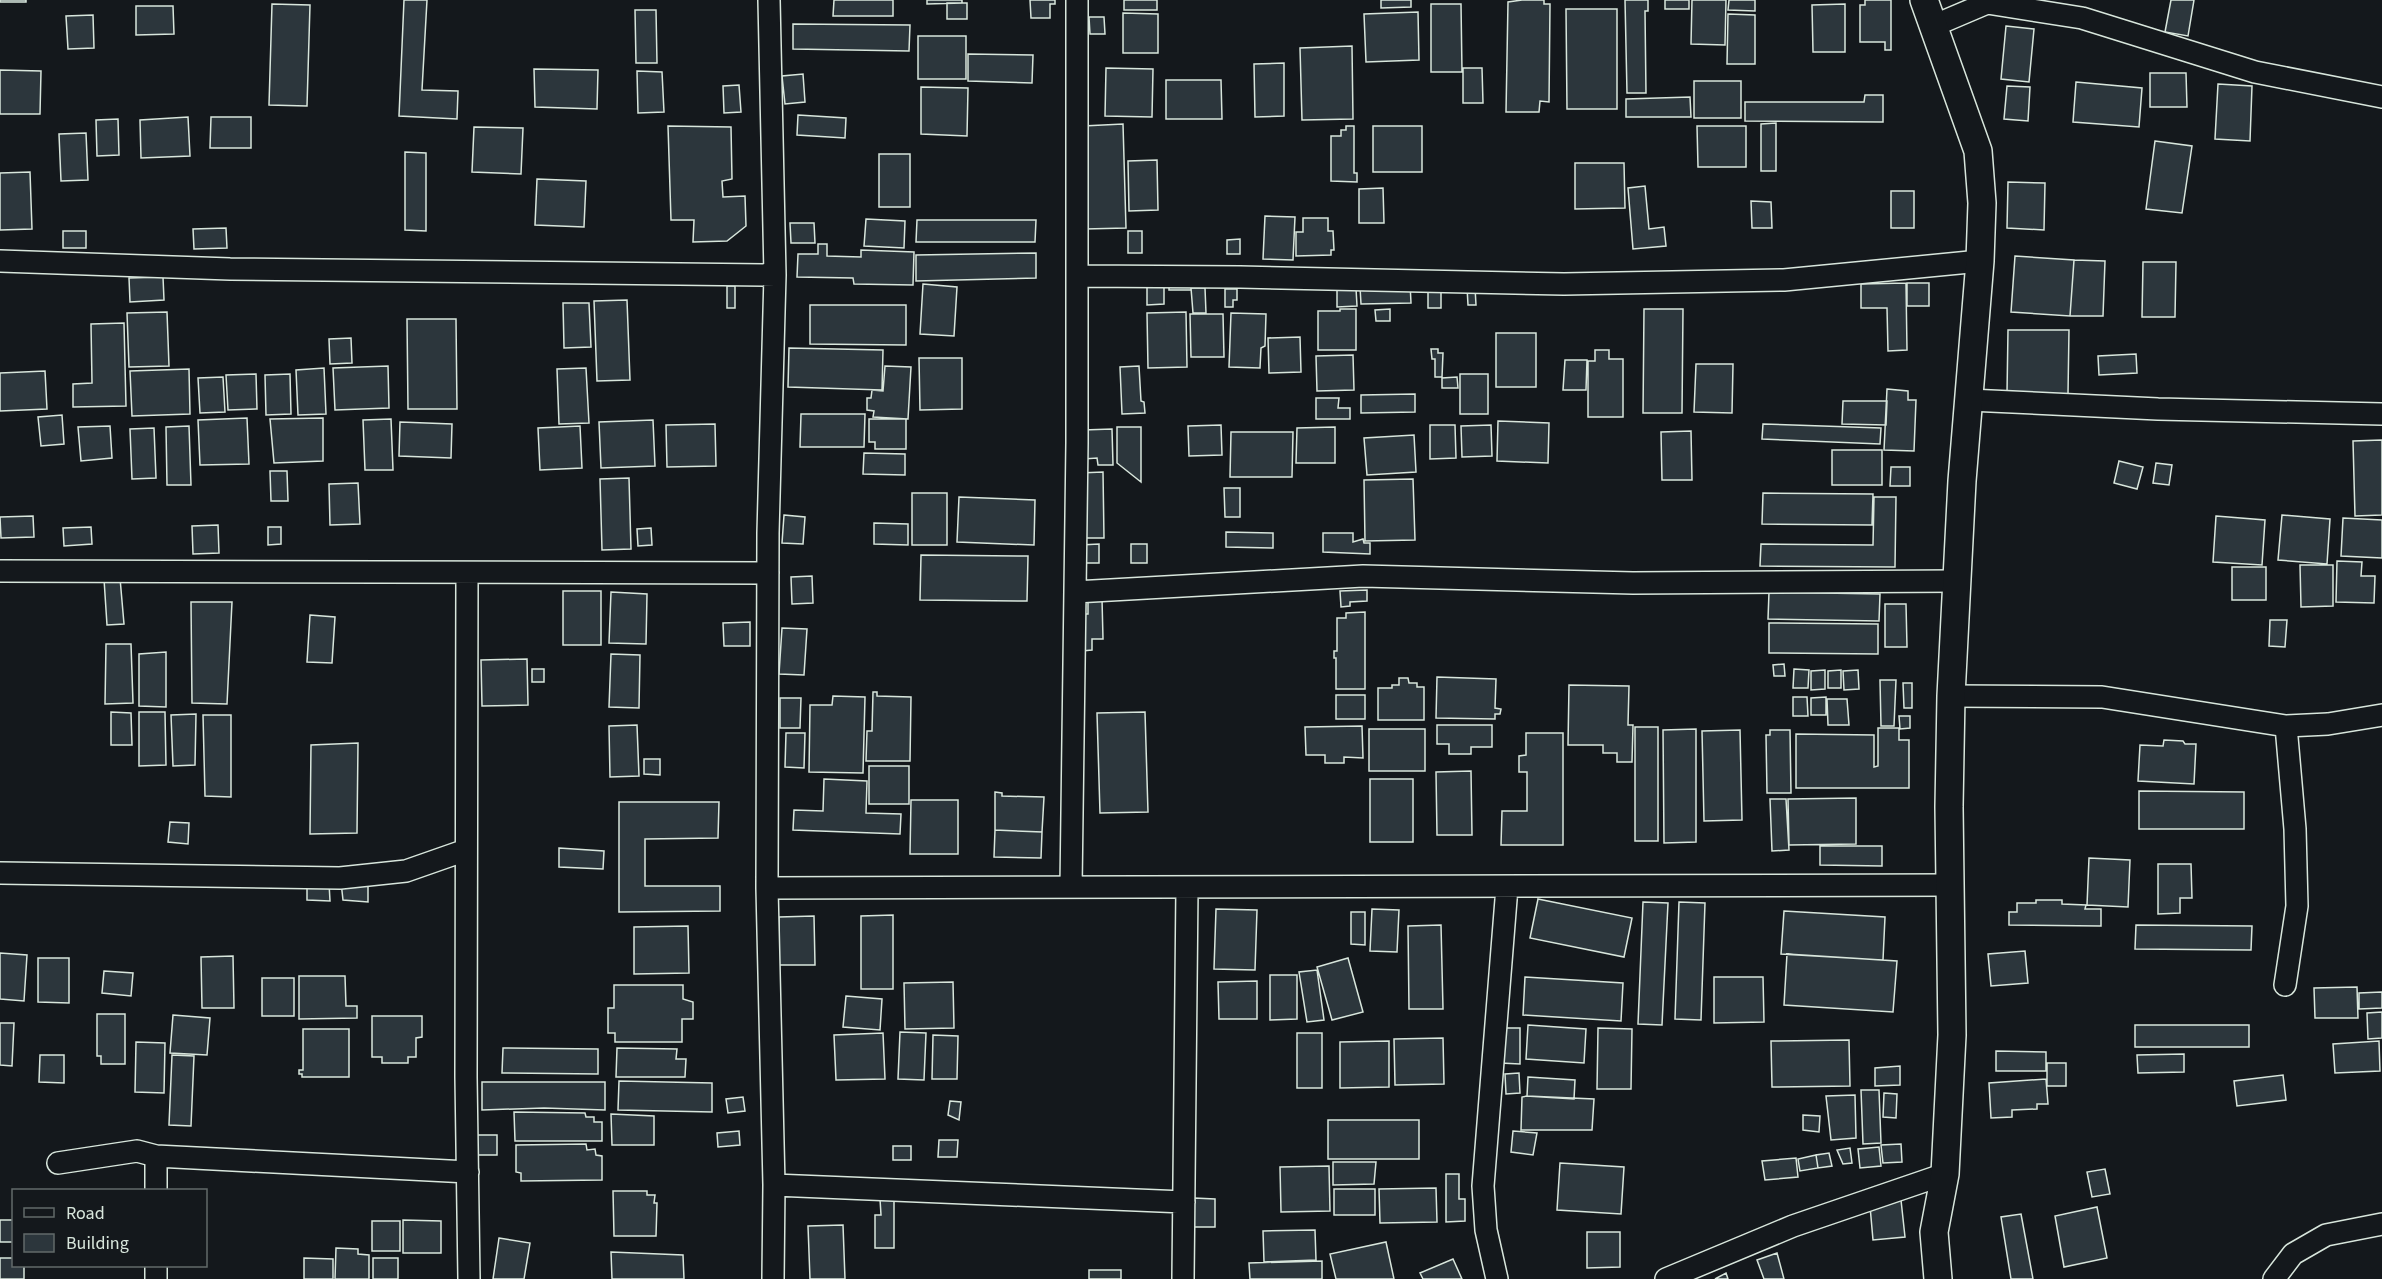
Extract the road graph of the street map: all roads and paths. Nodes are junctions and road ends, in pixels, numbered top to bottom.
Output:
1 (769, 0) edge
2 (1077, 0) edge
3 (1924, 0) edge
4 (1933, 26) junction
5 (2382, 97) edge
6 (0, 261) edge
7 (1980, 261) junction
8 (775, 275) junction
9 (1077, 276) junction
10 (1969, 400) junction
11 (2382, 414) edge
12 (0, 571) edge
13 (467, 573) junction
14 (768, 573) junction
15 (1958, 581) junction
16 (1075, 592) junction
17 (1951, 696) junction
18 (2382, 715) edge
19 (2286, 726) junction
20 (466, 850) junction
21 (0, 873) edge
22 (1950, 885) junction
23 (1071, 887) junction
24 (1507, 887) junction
25 (767, 888) junction
26 (1187, 888) junction
27 (2285, 985) dead end
28 (156, 1156) junction
29 (58, 1163) dead end
30 (468, 1172) junction
31 (1945, 1174) junction
32 (774, 1185) junction
33 (156, 1189) edge
34 (1184, 1202) junction
35 (2382, 1224) edge
36 (469, 1279) edge
37 (773, 1279) edge
38 (1183, 1279) edge
39 (1497, 1279) edge
40 (1666, 1279) edge
41 (1938, 1279) edge
42 (2274, 1279) edge

1 - 8 street
2 - 9 street
3 - 4 street
4 - 5 street
4 - 7 street
6 - 8 street
7 - 9 street
7 - 10 street
8 - 14 street
9 - 16 street
10 - 11 street
10 - 15 street
12 - 13 street
13 - 14 street
13 - 20 street
14 - 25 street
15 - 16 street
15 - 17 street
16 - 23 street
17 - 19 street
17 - 22 street
18 - 19 street
19 - 27 street
20 - 21 street
20 - 30 street
22 - 24 street
22 - 31 street
23 - 25 street
23 - 26 street
24 - 26 street
24 - 39 street
25 - 32 street
26 - 34 street
28 - 29 street
28 - 30 street
28 - 33 street
30 - 36 street
31 - 40 street
31 - 41 street
32 - 34 street
32 - 37 street
34 - 38 street
35 - 42 street

